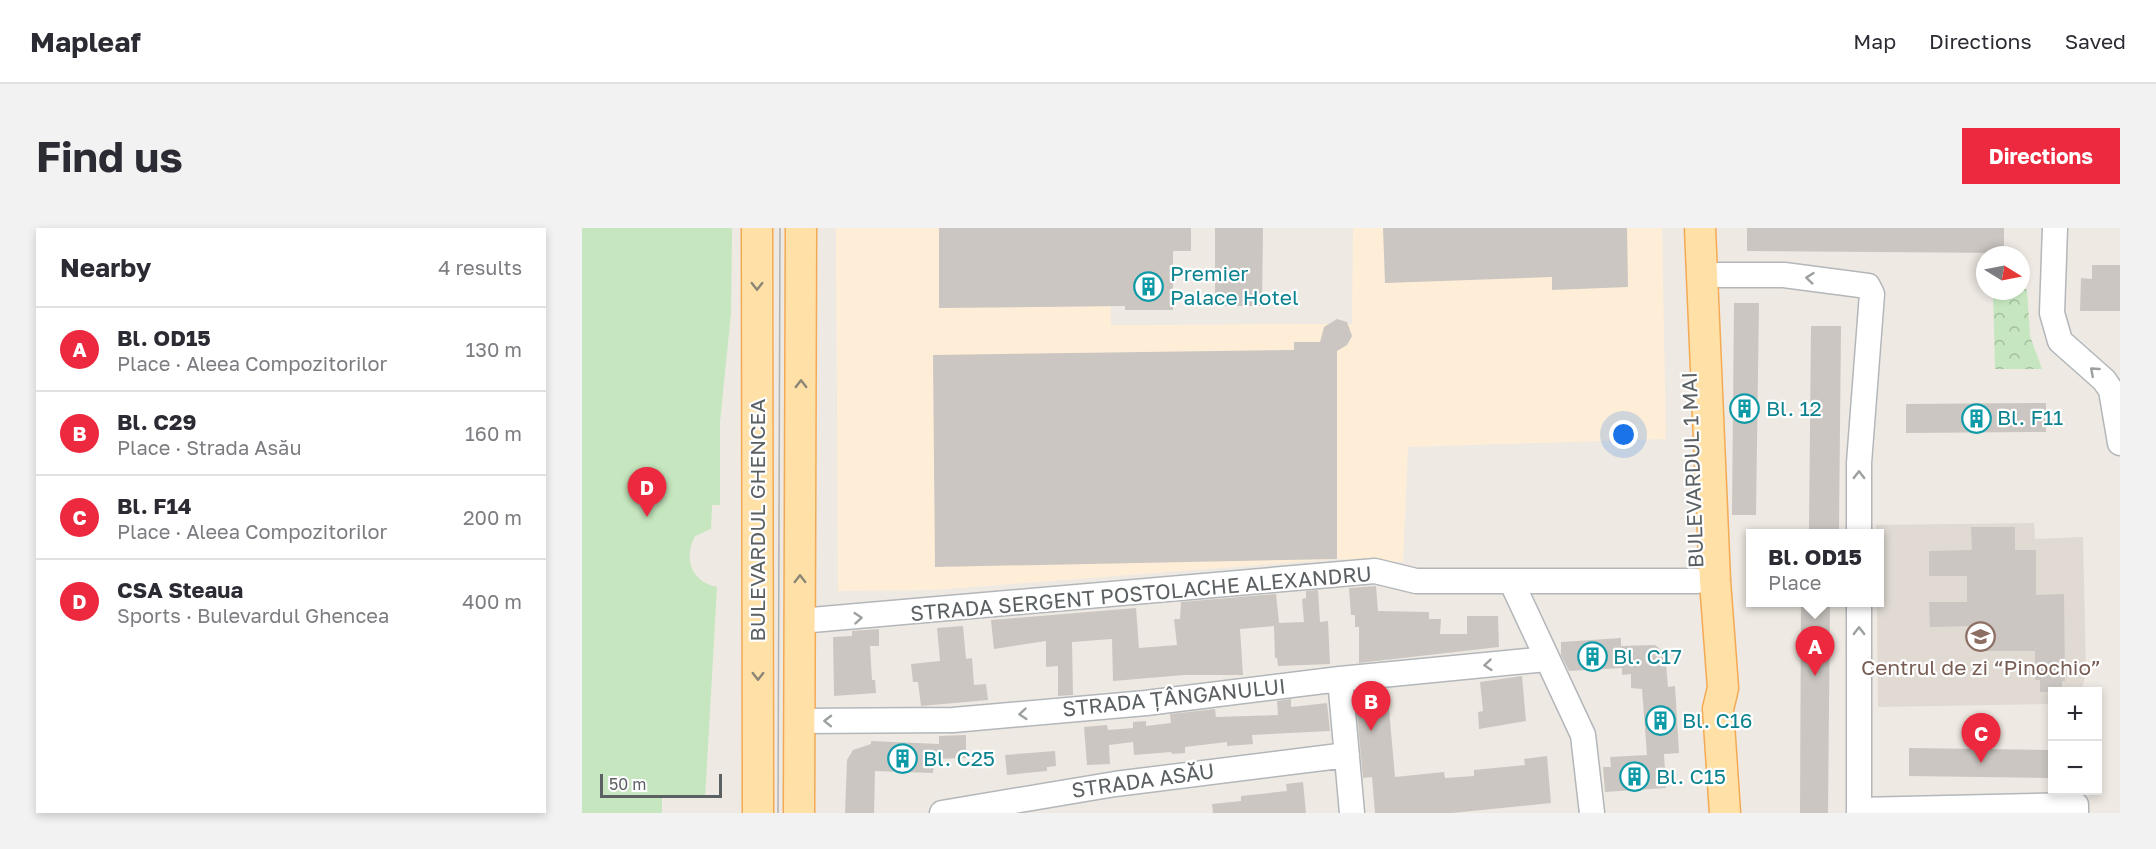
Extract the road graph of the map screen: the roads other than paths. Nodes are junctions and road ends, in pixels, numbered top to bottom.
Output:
1 (757, 228) edge
2 (801, 228) edge
3 (1683, 228) edge
4 (1700, 228) edge
5 (2055, 228) edge
6 (1701, 274) junction
7 (2120, 443) edge
8 (1859, 529) edge
9 (1697, 580) junction
10 (1512, 583) junction
11 (1859, 607) edge
12 (800, 621) junction
13 (1547, 659) junction
14 (1340, 678) junction
15 (1718, 709) junction
16 (800, 721) junction
17 (1347, 754) junction
18 (1859, 812) edge
19 (758, 813) edge
20 (799, 813) edge
21 (942, 813) edge
22 (1352, 813) edge
23 (1592, 813) edge
24 (1725, 813) edge
25 (2076, 813) edge

1 -> 19 main road, BULEVARDUL GHENCEA
12 -> 2 main road, BULEVARDUL GHENCEA
3 - 9 main road, BULEVARDUL 1 MAI
4 - 6 main road, BULEVARDUL 1 MAI
7 -> 5 street
8 -> 6 street
6 - 15 main road, BULEVARDUL 1 MAI
9 - 10 street, STRADA SERGENT POSTOLACHE ALEXANDRU
9 - 15 main road, BULEVARDUL 1 MAI
12 -> 10 street, STRADA SERGENT POSTOLACHE ALEXANDRU
10 - 13 street
18 -> 11 street
12 - 16 main road, BULEVARDUL GHENCEA
13 -> 14 street, STRADA ȚÂNGANULUI
13 - 23 street
14 -> 16 street, STRADA ȚÂNGANULUI
14 - 17 street
15 - 24 main road, BULEVARDUL 1 MAI
16 - 20 main road, BULEVARDUL GHENCEA
17 - 21 street, STRADA ASĂU
17 - 22 street
18 - 25 street

